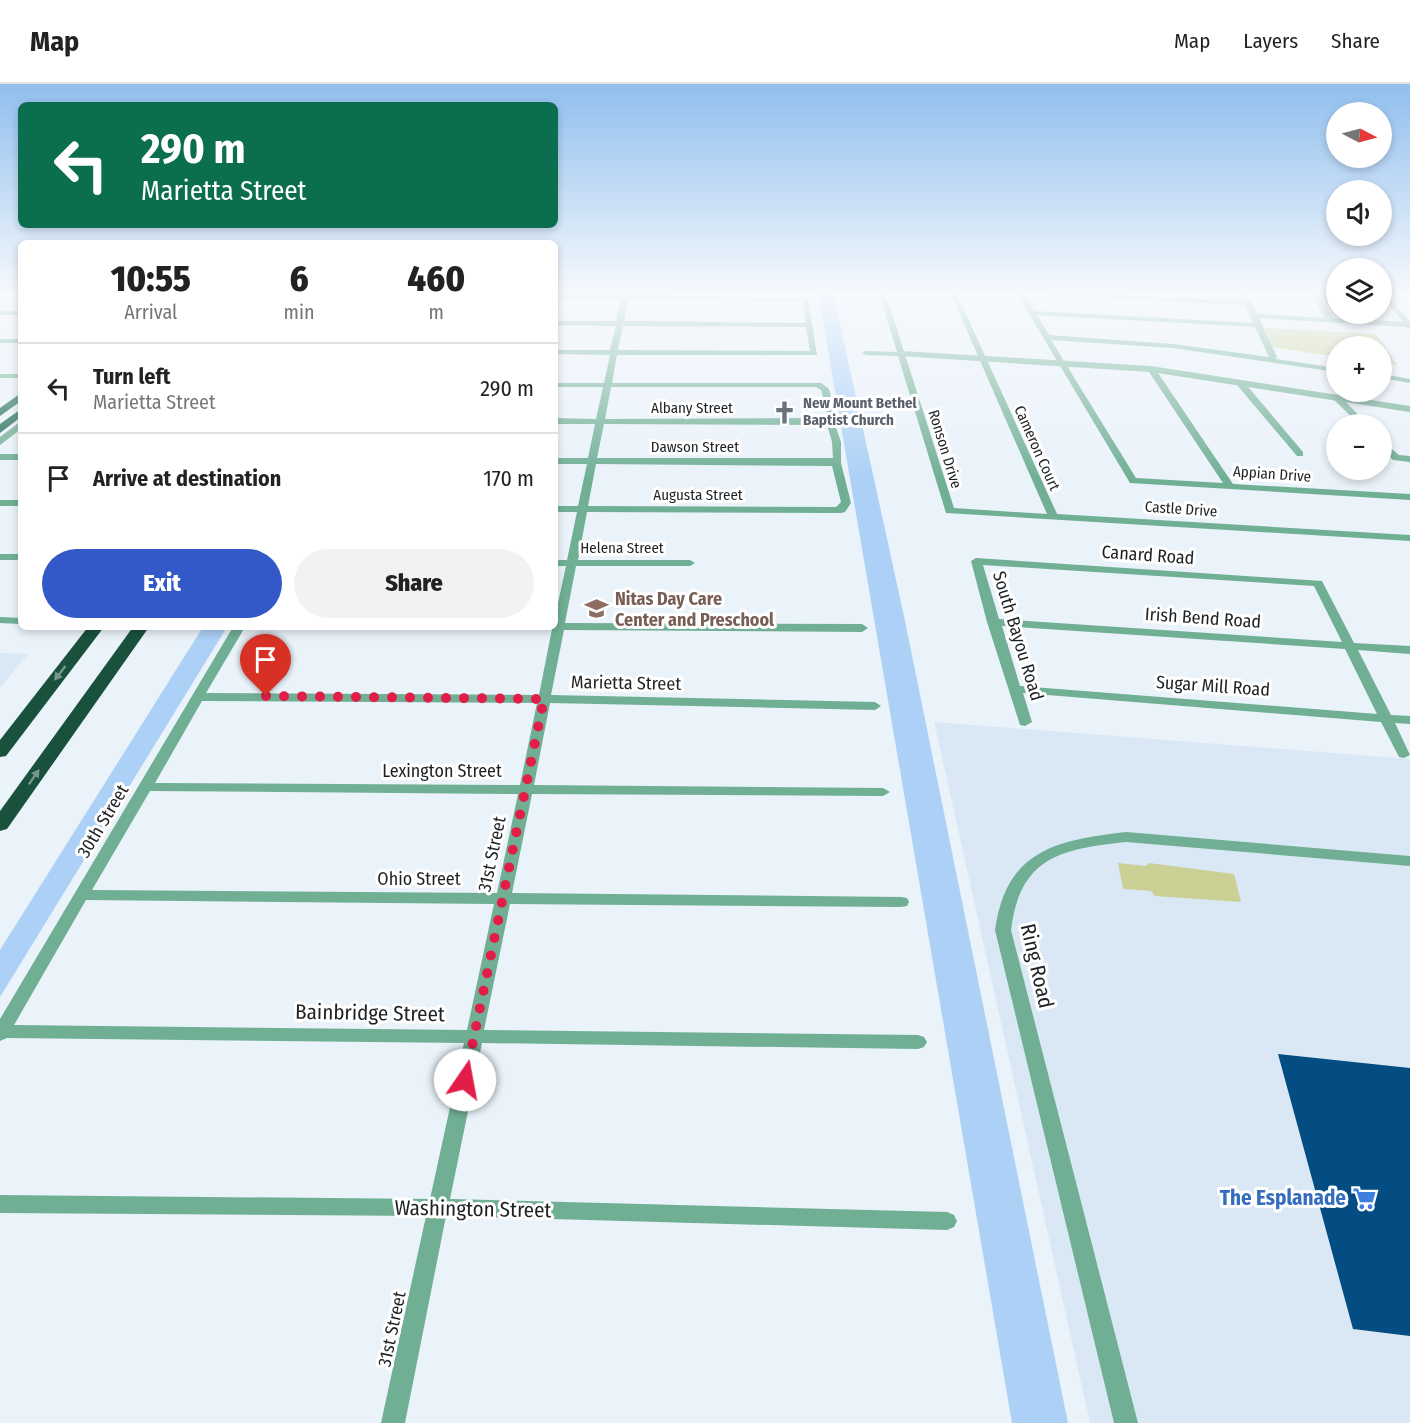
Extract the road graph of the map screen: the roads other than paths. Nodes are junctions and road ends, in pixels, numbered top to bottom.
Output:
1 (614, 354) edge
2 (902, 354) edge
3 (910, 354) edge
4 (981, 354) edge
5 (1059, 354) edge
6 (1232, 354) edge
7 (1272, 354) edge
8 (983, 359) junction
9 (1271, 360) junction
10 (1065, 364) junction
11 (1326, 368) edge
12 (1151, 369) junction
13 (0, 376) edge
14 (18, 376) edge
15 (1392, 378) edge
16 (1410, 381) edge
17 (1240, 383) junction
18 (558, 385) edge
19 (608, 385) junction
20 (1326, 396) edge
21 (18, 398) edge
22 (1341, 402) edge
23 (1364, 402) edge
24 (1410, 409) edge
25 (0, 413) edge
26 (1353, 414) edge
27 (18, 415) edge
28 (558, 421) edge
29 (600, 421) junction
30 (830, 422) junction
31 (18, 427) edge
32 (0, 430) edge
33 (0, 442) edge
34 (1300, 454) dead end
35 (1392, 454) edge
36 (0, 457) edge
37 (18, 457) edge
38 (1410, 459) edge
39 (558, 461) edge
40 (592, 462) junction
41 (836, 463) junction
42 (1230, 486) junction
43 (1410, 497) edge
44 (0, 503) edge
45 (18, 503) edge
46 (558, 509) edge
47 (583, 509) junction
48 (950, 511) joint
49 (1053, 516) junction
50 (1410, 538) edge
51 (0, 556) edge
52 (18, 557) edge
53 (976, 561) joint
54 (563, 563) edge
55 (690, 563) dead end
56 (558, 616) edge
57 (0, 620) edge
58 (18, 621) edge
59 (993, 622) junction
60 (558, 626) edge
61 (862, 628) dead end
62 (94, 630) edge
63 (139, 630) edge
64 (237, 630) edge
65 (556, 630) edge
66 (1350, 645) junction
67 (1410, 650) edge
68 (1014, 689) junction
69 (197, 697) junction
70 (544, 699) junction
71 (874, 706) dead end
72 (1387, 718) junction
73 (1410, 720) edge
74 (1025, 722) dead end
75 (0, 752) edge
76 (1404, 754) dead end
77 (145, 787) junction
78 (526, 790) junction
79 (883, 792) dead end
80 (0, 825) edge
81 (1410, 861) edge
82 (82, 895) junction
83 (503, 899) junction
84 (901, 902) dead end
85 (1, 1032) edge
86 (475, 1037) junction
87 (918, 1042) dead end
88 (0, 1204) edge
89 (437, 1208) junction
90 (947, 1221) dead end
91 (393, 1423) edge
92 (1126, 1423) edge

1 - 19 street, 31st Street
2 - 48 street, Ronson Drive
3 - 8 street
4 - 8 street, Cameron Court
5 - 10 street
6 - 9 street
7 - 9 street
8 - 10 street
8 - 49 street, Cameron Court
9 - 11 street
10 - 12 street
10 - 42 street, Appian Drive
12 - 17 street
12 - 42 street
13 - 14 street
15 - 16 street
17 - 20 street
17 - 34 street
18 - 19 street
19 - 29 street, 31st Street
19 - 30 street
21 - 25 main road
22 - 26 street
23 - 24 street
27 - 32 main road
28 - 29 street, Albany Street
29 - 30 street, Albany Street
29 - 40 street, 31st Street
30 - 41 street
31 - 33 street
35 - 38 street
36 - 37 street
39 - 40 street, Dawson Street
40 - 41 street, Dawson Street
40 - 47 street, 31st Street
41 - 47 street, Augusta Street
42 - 43 street, Appian Drive
44 - 45 street
46 - 47 street, Augusta Street
47 - 54 street, 31st Street
48 - 49 street, Castle Drive
49 - 50 street, Castle Drive
51 - 52 street
53 - 59 street, South Bayou Road
53 - 66 street, Canard Road
54 - 55 street, Helena Street
54 - 56 street, 31st Street
57 - 58 street
59 - 66 street, Irish Bend Road
59 - 68 street, South Bayou Road
60 - 61 street
62 -> 75 highway
80 -> 63 highway
64 - 69 street, 30th Street
65 - 70 street, 31st Street
66 - 67 street, Irish Bend Road
66 - 72 street
68 - 72 street, Sugar Mill Road
68 - 74 street, South Bayou Road
69 - 70 street, Marietta Street
69 - 77 street, 30th Street
70 - 71 street, Marietta Street
70 - 78 street, 31st Street
72 - 73 street, Sugar Mill Road
72 - 76 street
77 - 78 street, Lexington Street
77 - 82 street, 30th Street
78 - 79 street, Lexington Street
78 - 83 street, 31st Street
81 - 92 street, Ring Road
82 - 83 street, Ohio Street
82 - 85 street, 30th Street
83 - 84 street, Ohio Street
83 - 86 street, 31st Street
85 - 86 street, Bainbridge Street
86 - 87 street, Bainbridge Street
86 - 89 street, 31st Street
88 - 89 street, Washington Street
89 - 90 street, Washington Street
89 - 91 street, 31st Street

